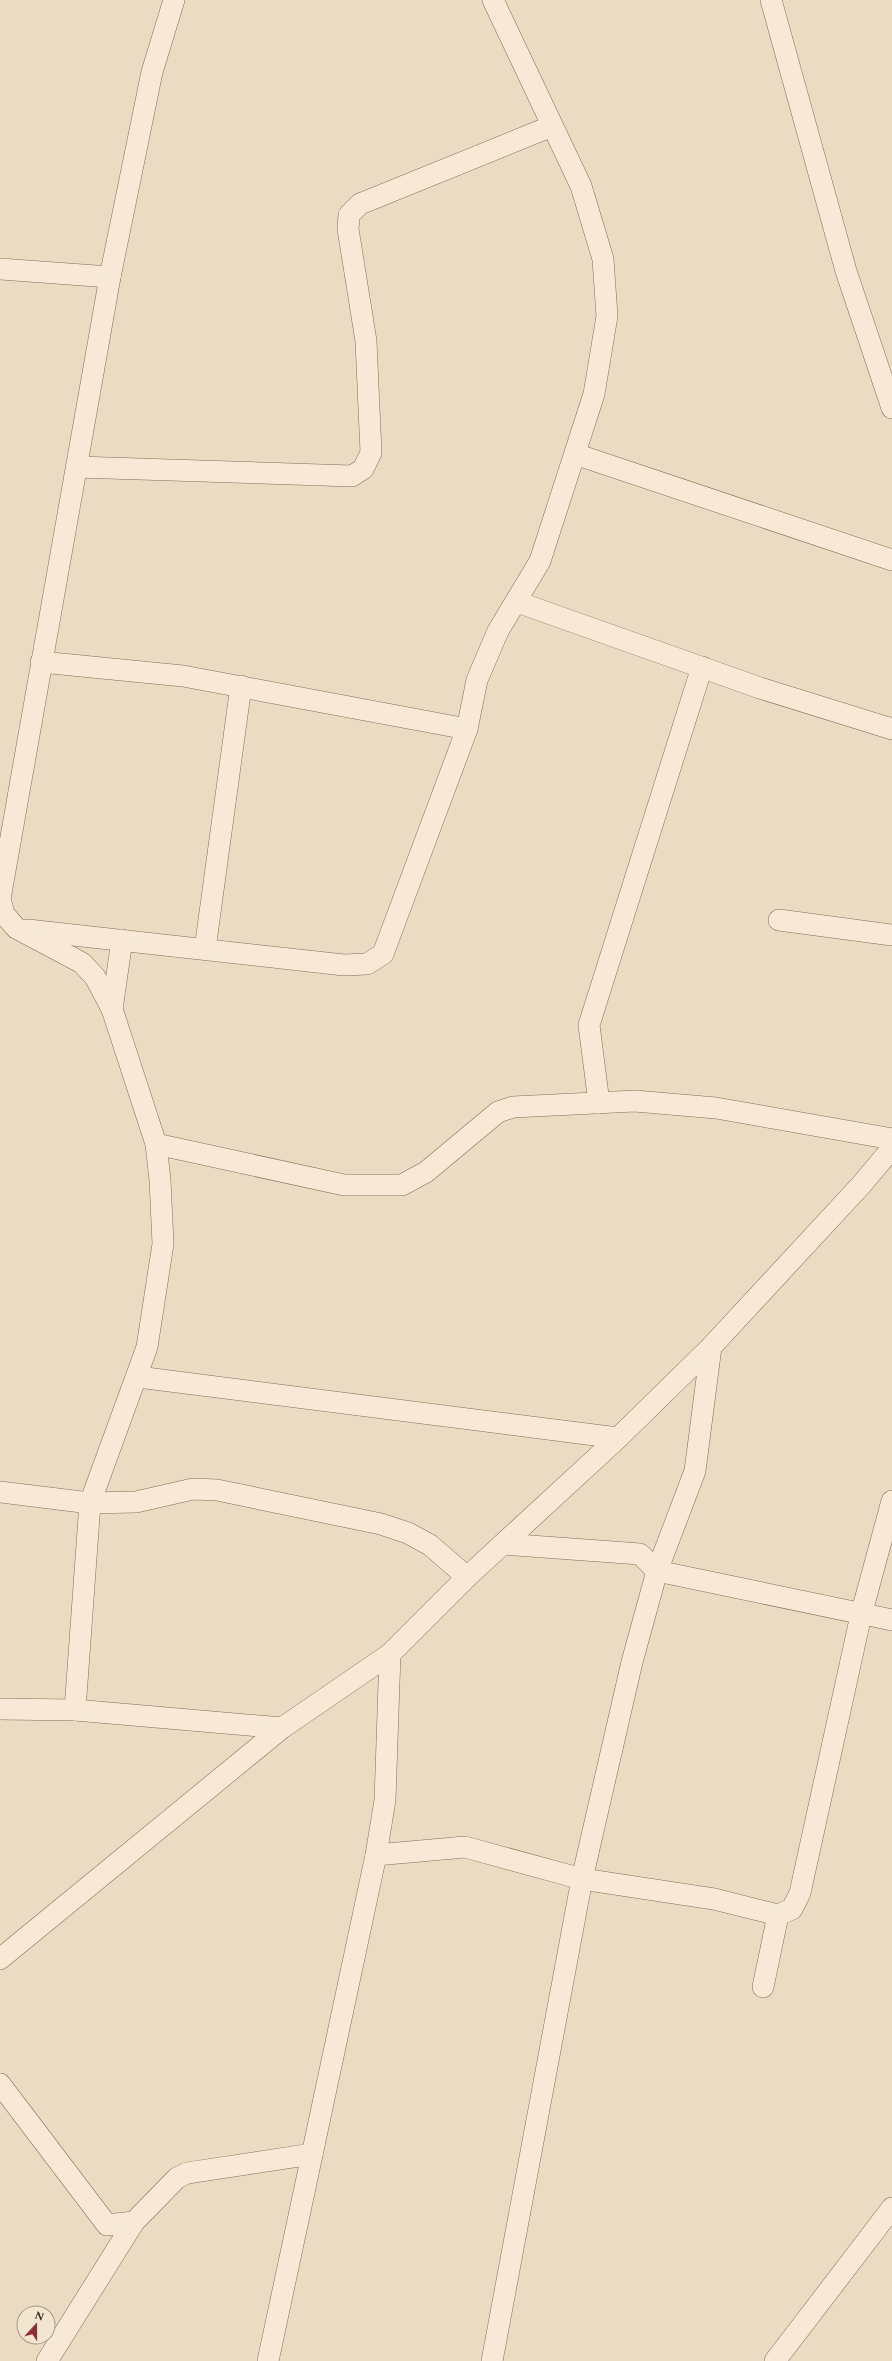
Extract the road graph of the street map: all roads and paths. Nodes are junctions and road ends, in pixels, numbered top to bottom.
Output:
1 (174, 0) edge
2 (493, 0) edge
3 (771, 0) edge
4 (552, 126) junction
5 (0, 269) edge
6 (110, 277) junction
7 (892, 408) edge
8 (575, 454) junction
9 (77, 467) junction
10 (892, 560) edge
11 (517, 602) junction
12 (41, 662) junction
13 (702, 667) junction
14 (241, 686) junction
15 (892, 728) edge
16 (467, 729) junction
17 (6, 919) edge
18 (779, 920) dead end
19 (892, 935) edge
20 (122, 940) junction
21 (205, 949) junction
22 (112, 1009) junction
23 (598, 1103) junction
24 (892, 1139) edge
25 (156, 1144) junction
26 (892, 1148) edge
27 (711, 1347) junction
28 (138, 1377) junction
29 (618, 1438) junction
30 (0, 1492) edge
31 (892, 1501) edge
32 (90, 1503) junction
33 (503, 1544) junction
34 (657, 1571) junction
35 (467, 1577) junction
36 (861, 1615) junction
37 (892, 1620) edge
38 (390, 1654) junction
39 (0, 1708) edge
40 (75, 1710) junction
41 (282, 1728) junction
42 (376, 1855) junction
43 (582, 1879) junction
44 (778, 1915) junction
45 (0, 1959) edge
46 (763, 1987) dead end
47 (0, 2084) edge
48 (312, 2154) junction
49 (892, 2208) edge
50 (134, 2222) junction
51 (47, 2361) edge
52 (268, 2361) edge
53 (492, 2361) edge
54 (775, 2361) edge

1 - 6 street
2 - 4 street
3 - 7 street
4 - 8 street
4 - 9 street
5 - 6 street
6 - 9 street
8 - 10 street
8 - 11 street
9 - 12 street
11 - 13 street
11 - 16 street
12 - 14 street
12 - 17 street
13 - 15 street
13 - 23 street
14 - 16 street
14 - 21 street
16 - 21 street
17 - 20 street
17 - 22 street
18 - 19 street
20 - 21 street
20 - 22 street
22 - 25 street
23 - 24 street
23 - 25 street
25 - 28 street
26 - 27 street
27 - 29 street
27 - 34 street
28 - 29 street
28 - 32 street
29 - 33 street
30 - 32 street
31 - 36 street
32 - 35 street
32 - 40 street
33 - 34 street
33 - 35 street
34 - 36 street
34 - 43 street
35 - 38 street
36 - 37 street
36 - 44 street
38 - 41 street
38 - 42 street
39 - 40 street
40 - 41 street
41 - 45 street
42 - 43 street
42 - 48 street
43 - 44 street
43 - 53 street
44 - 46 street
47 - 50 street
48 - 50 street
48 - 52 street
49 - 54 street
50 - 51 street

